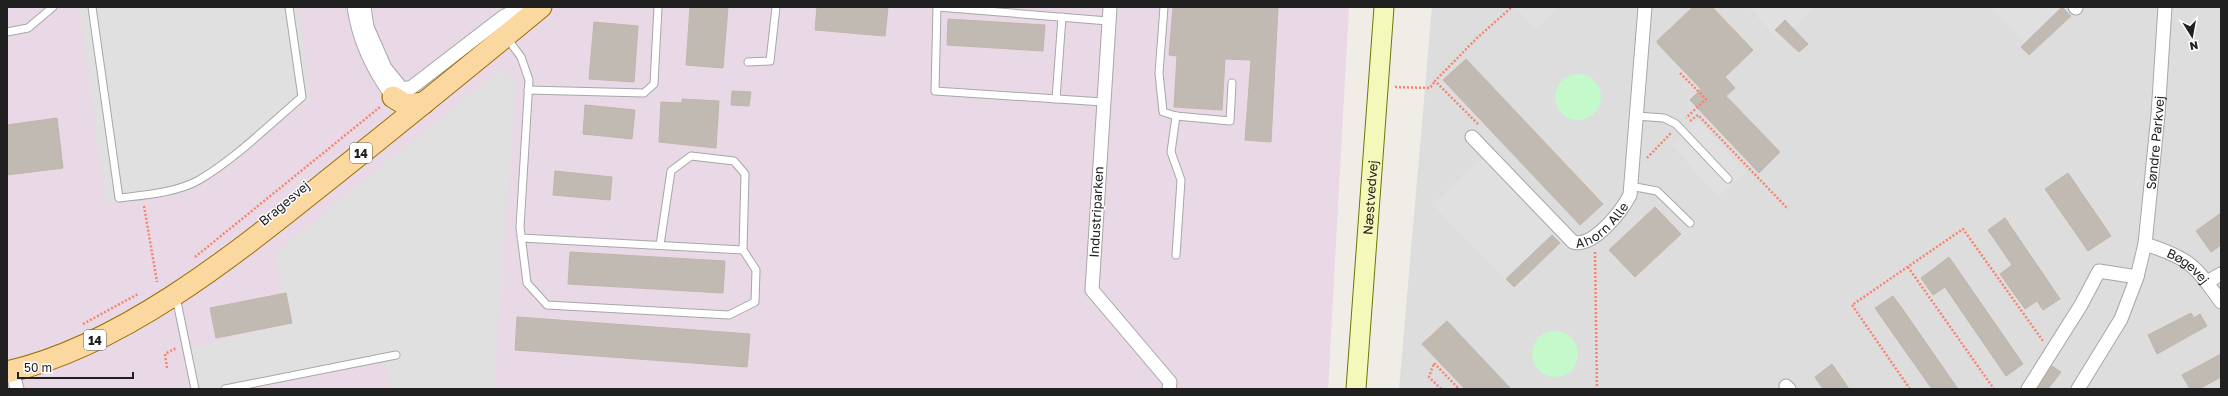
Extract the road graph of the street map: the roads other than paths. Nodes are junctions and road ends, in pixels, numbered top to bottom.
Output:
1 (53, 7) edge
2 (92, 7) edge
3 (289, 7) edge
4 (354, 7) edge
5 (364, 7) edge
6 (521, 7) edge
7 (531, 7) edge
8 (542, 7) edge
9 (658, 7) edge
10 (776, 7) edge
11 (937, 7) edge
12 (1110, 7) edge
13 (1164, 7) edge
14 (1384, 7) edge
15 (1645, 7) edge
16 (2165, 7) edge
17 (1062, 17) junction
18 (1108, 21) junction
19 (7, 32) edge
20 (506, 36) junction
21 (748, 62) dead end
22 (1232, 83) dead end
23 (528, 90) junction
24 (1056, 99) junction
25 (406, 102) junction
26 (1103, 102) junction
27 (1176, 116) junction
28 (1636, 116) junction
29 (1472, 137) dead end
30 (1728, 179) dead end
31 (1630, 186) junction
32 (1690, 222) dead end
33 (521, 238) junction
34 (2145, 244) junction
35 (660, 245) junction
36 (743, 250) junction
37 (1176, 255) dead end
38 (2221, 274) edge
39 (2138, 277) junction
40 (2207, 282) junction
41 (170, 286) junction
42 (2221, 302) edge
43 (396, 355) dead end
44 (12, 377) edge
45 (195, 389) edge
46 (225, 389) edge
47 (1169, 389) edge
48 (1356, 389) edge
49 (2028, 389) edge
50 (2078, 389) edge

1 - 19 lane
2 - 3 lane
4 - 25 street
5 - 25 street
6 - 25 street, Bragesvej
7 - 25 main road, Bragesvej
8 - 20 main road, Bragesvej / 14
9 - 23 lane
10 - 21 lane
11 - 17 lane
11 - 24 lane
12 - 18 street, Industriparken
13 - 27 lane
14 - 48 main road, Næstvedvej
15 - 28 street, Ahorn Alle
16 - 34 street, Søndre Parkvej
17 - 18 lane
17 - 24 lane
18 - 26 street, Industriparken
20 - 23 lane
20 - 25 main road, Bragesvej / 14
22 - 27 lane
23 - 33 lane
24 - 26 lane
25 - 41 main road, Bragesvej
25 - 41 main road, Bragesvej / 14
26 - 47 street, Industriparken
27 - 37 lane
28 - 30 lane
28 - 31 street, Ahorn Alle
29 - 31 street, Ahorn Alle
31 - 32 lane
33 - 35 lane
33 - 36 lane
34 - 39 street, Søndre Parkvej
34 - 40 street, Bøgevej
35 - 36 lane
35 - 36 lane
38 - 40 street
39 - 49 street
39 - 50 street, Søndre Parkvej
40 - 42 street, Bøgevej
41 - 44 main road, Bragesvej / 14
41 - 45 lane
43 - 46 lane

